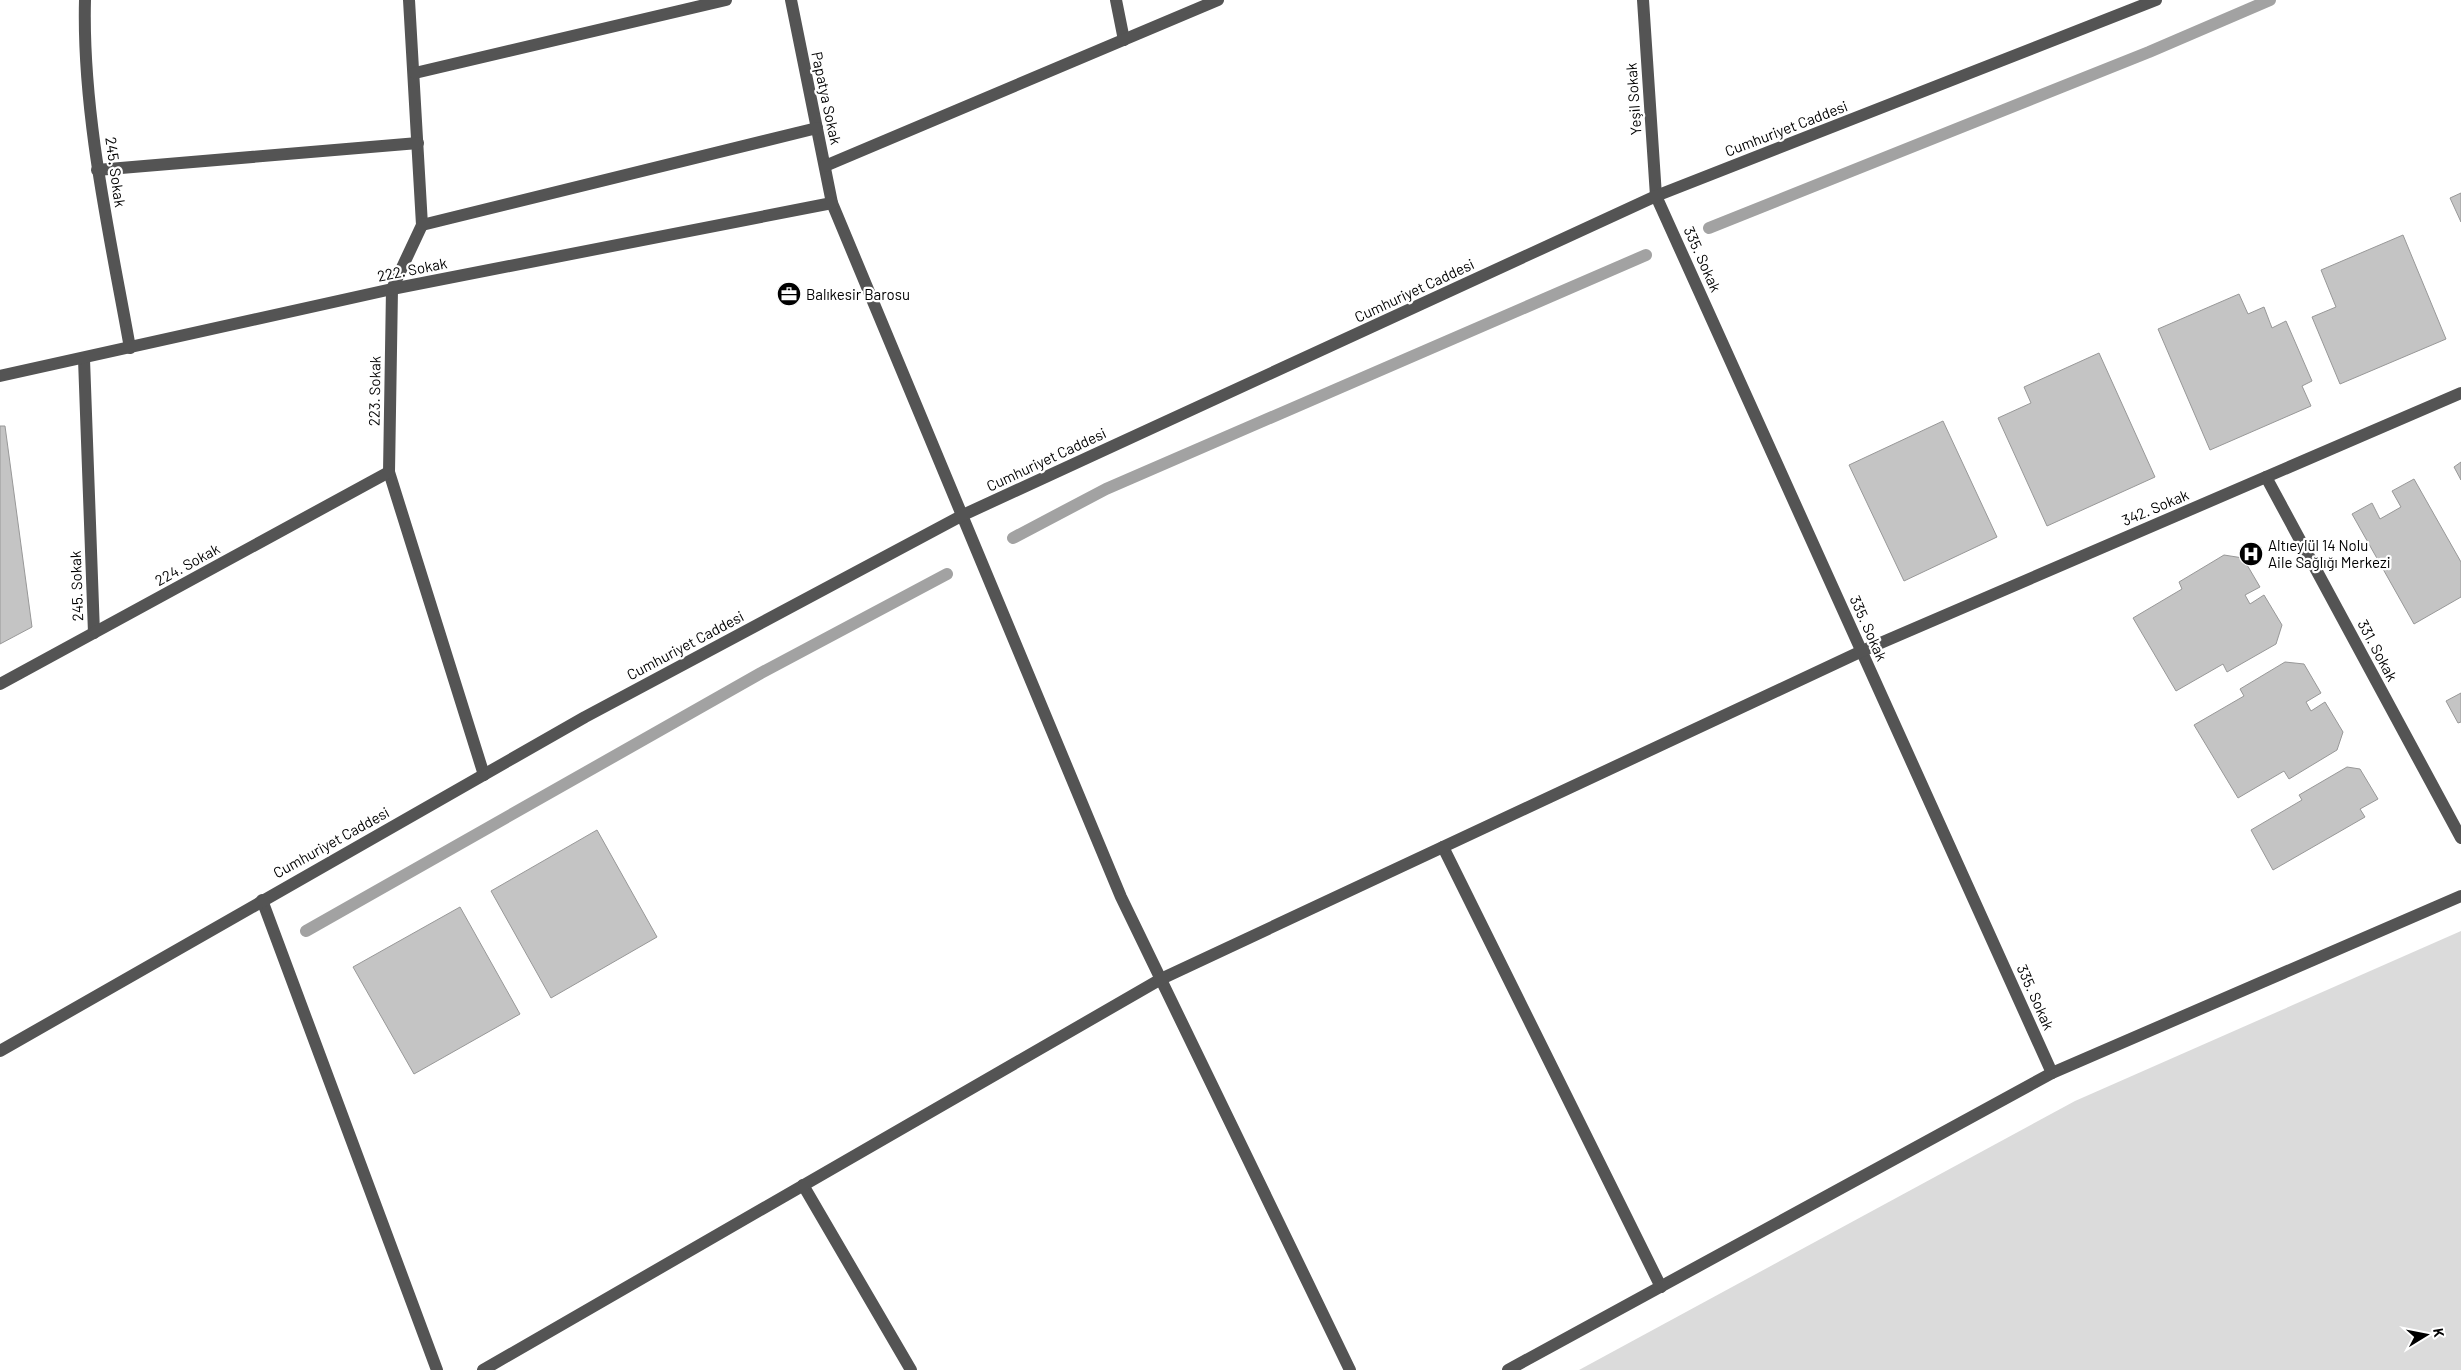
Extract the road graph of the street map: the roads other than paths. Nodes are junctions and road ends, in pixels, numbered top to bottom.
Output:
1 (85, 0) edge
2 (409, 0) edge
3 (726, 0) edge
4 (791, 0) edge
5 (1116, 0) edge
6 (1218, 0) edge
7 (1643, 0) edge
8 (2156, 0) edge
9 (1124, 40) junction
10 (415, 73) junction
11 (817, 128) junction
12 (418, 142) junction
13 (825, 166) junction
14 (98, 170) junction
15 (1656, 196) junction
16 (832, 203) junction
17 (422, 224) junction
18 (392, 289) junction
19 (130, 348) junction
20 (84, 359) junction
21 (0, 376) edge
22 (2461, 393) edge
23 (389, 472) junction
24 (2266, 477) junction
25 (962, 515) junction
26 (94, 633) junction
27 (1862, 651) junction
28 (0, 684) edge
29 (484, 775) junction
30 (2461, 838) edge
31 (1443, 847) junction
32 (2461, 896) edge
33 (262, 900) junction
34 (1160, 979) junction
35 (0, 1051) edge
36 (2052, 1073) junction
37 (804, 1185) junction
38 (1661, 1287) junction
39 (437, 1370) edge
40 (483, 1370) edge
41 (911, 1370) edge
42 (1350, 1370) edge
43 (1508, 1370) edge

1 - 14 street, 245. Sokak
2 - 10 street, 223. Sokak
3 - 10 street
4 - 11 street, Papatya Sokak
5 - 9 street
6 - 9 street
7 - 15 street, Yeşil Sokak
8 - 15 street, Cumhuriyet Caddesi
9 - 13 street
10 - 12 street, 223. Sokak
11 - 13 street, Papatya Sokak
11 - 17 street
12 - 14 street
12 - 17 street, 223. Sokak
13 - 16 street, Papatya Sokak
14 - 19 street, 245. Sokak
15 - 25 street, Cumhuriyet Caddesi
15 - 27 street, 335. Sokak
16 - 18 street, 222. Sokak
16 - 25 street, Papatya Sokak
17 - 18 street, 223. Sokak
18 - 19 street, 222. Sokak
18 - 23 street, 223. Sokak
19 - 20 street, 222. Sokak
20 - 21 street, 222. Sokak
20 - 26 street, 245. Sokak
22 - 24 street, 342. Sokak
23 - 26 street, 224. Sokak
23 - 29 street, 223. Sokak
24 - 27 street, 342. Sokak
24 - 30 street, 331. Sokak
25 - 29 street, Cumhuriyet Caddesi
25 - 34 street, Papatya Sokak
26 - 28 street, 224. Sokak
27 - 31 street, 342. Sokak
27 - 36 street, 335. Sokak
29 - 33 street, Cumhuriyet Caddesi
31 - 34 street, 342. Sokak
31 - 38 street
32 - 36 street
33 - 35 street, Cumhuriyet Caddesi
33 - 39 street
34 - 37 street, 342. Sokak
34 - 42 street, Papatya Sokak
36 - 38 street
37 - 40 street, 342. Sokak
37 - 41 street
38 - 43 street

